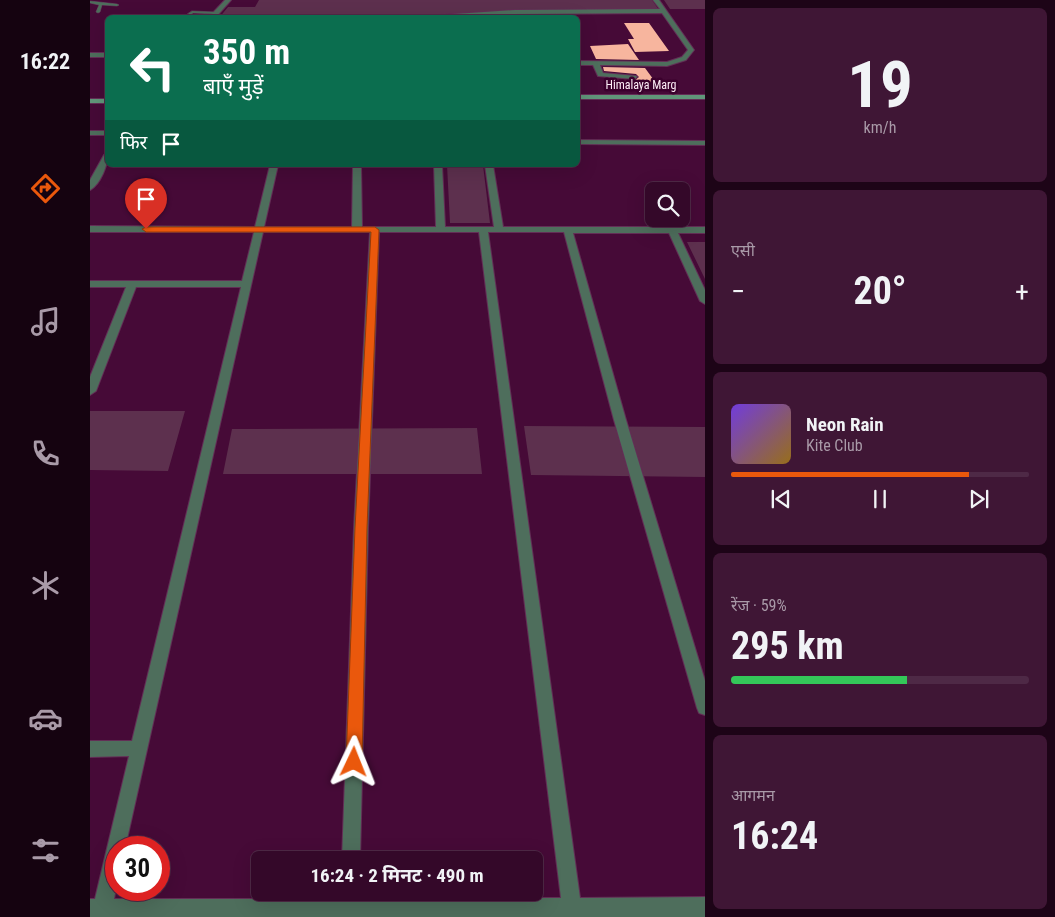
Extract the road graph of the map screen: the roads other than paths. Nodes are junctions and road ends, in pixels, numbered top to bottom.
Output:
1 (228, 0) edge
2 (656, 0) edge
3 (90, 2) edge
4 (101, 4) junction
5 (117, 5) dead end
6 (664, 11) junction
7 (98, 12) dead end
8 (188, 15) edge
9 (214, 15) edge
10 (456, 15) edge
11 (90, 55) edge
12 (105, 55) edge
13 (580, 63) edge
14 (596, 64) junction
15 (634, 64) junction
16 (90, 96) edge
17 (105, 96) edge
18 (580, 96) edge
19 (705, 97) edge
20 (90, 101) edge
21 (105, 101) edge
22 (580, 102) edge
23 (705, 102) edge
24 (90, 133) edge
25 (105, 133) edge
26 (580, 142) edge
27 (705, 143) edge
28 (105, 160) edge
29 (274, 167) edge
30 (357, 167) edge
31 (438, 167) edge
32 (489, 167) edge
33 (90, 187) edge
34 (90, 229) edge
35 (259, 230) junction
36 (357, 230) junction
37 (375, 230) junction
38 (441, 230) junction
39 (483, 230) junction
40 (499, 230) junction
41 (568, 230) junction
42 (672, 230) junction
43 (705, 230) edge
44 (90, 284) edge
45 (132, 284) junction
46 (247, 284) junction
47 (705, 301) edge
48 (90, 391) edge
49 (705, 708) edge
50 (139, 748) junction
51 (90, 749) edge
52 (351, 851) edge
53 (346, 901) edge
54 (362, 901) edge
55 (572, 907) junction
56 (705, 907) edge
57 (97, 912) edge
58 (493, 912) edge
59 (614, 912) edge
60 (304, 913) edge

1 - 9 street
2 - 6 street
3 - 4 lane
4 - 5 lane
4 - 7 lane
6 - 10 street
6 - 15 street
8 - 9 lane
11 - 12 street
13 - 14 street
14 - 15 street
14 - 15 street
16 - 17 main road
18 - 19 main road, Himalaya Marg
20 - 21 main road
22 - 23 main road, Himalaya Marg
24 - 25 street
26 - 27 street
28 - 33 street
29 - 35 street
30 - 36 street
31 - 38 street
32 - 40 street
34 - 35 street
35 - 36 street
35 - 46 street
36 - 37 street
37 - 38 street
37 - 52 street
38 - 39 street
39 - 40 street
39 - 55 street
40 - 41 street
41 - 42 street
41 - 49 street
42 - 43 street
42 - 47 street
44 - 45 street
45 - 46 street
45 - 48 street
46 - 50 street
50 - 51 street
50 - 57 street
53 - 60 street
54 - 58 street
55 - 58 street
55 - 59 street
56 - 59 street
57 - 60 street

